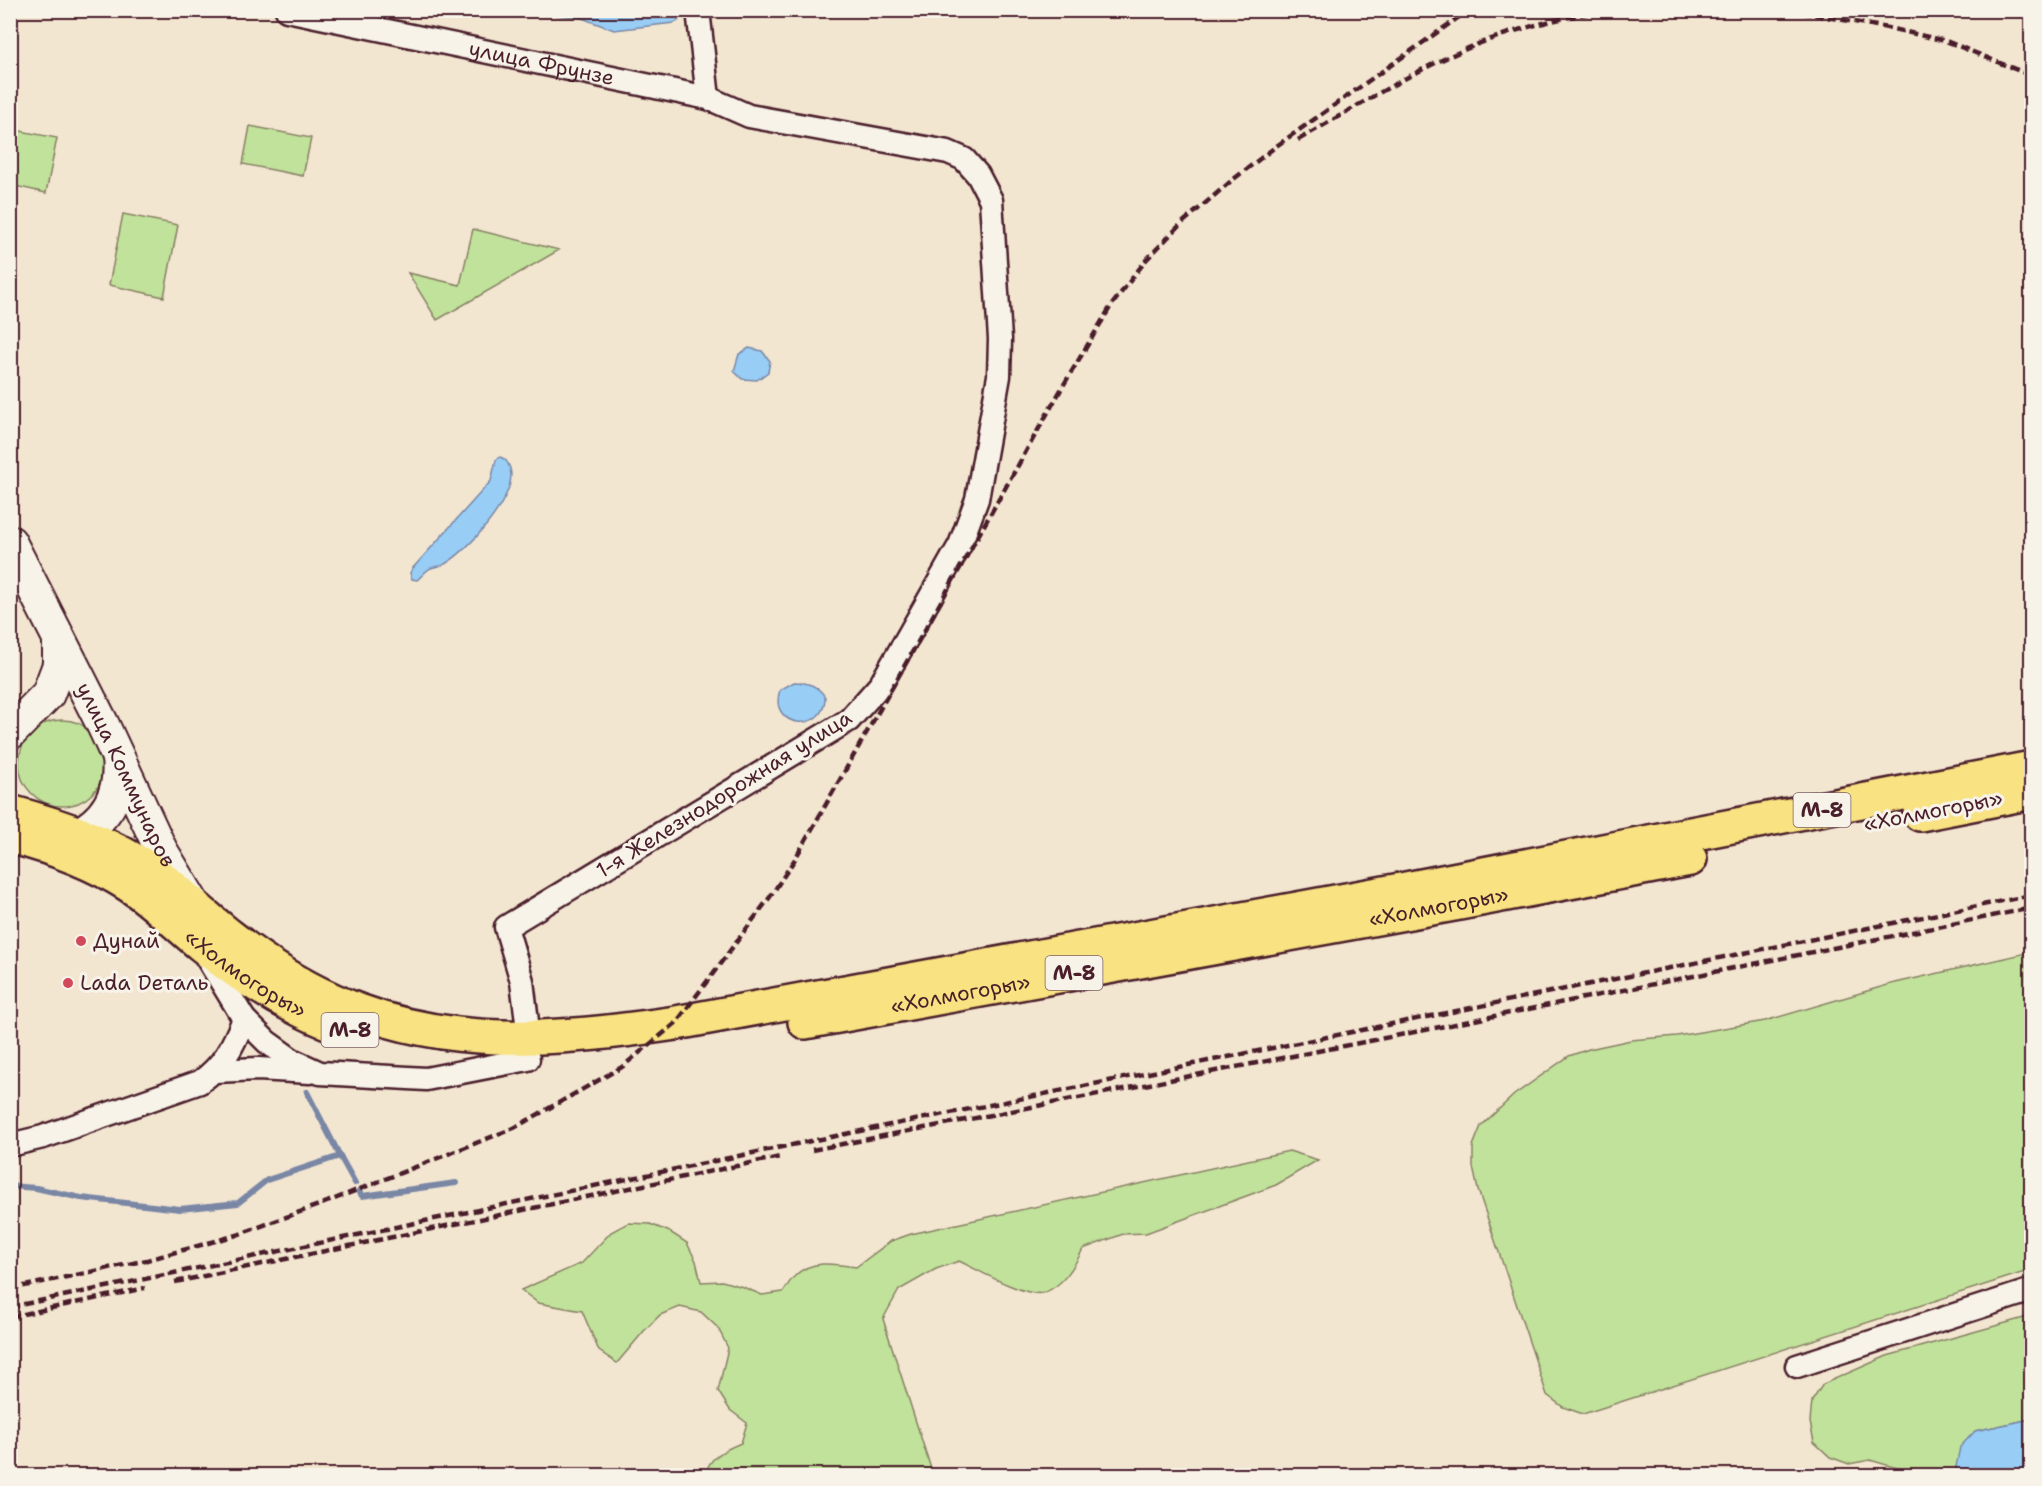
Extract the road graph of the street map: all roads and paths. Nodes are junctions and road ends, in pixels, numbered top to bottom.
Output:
1 (287, 10) edge
2 (698, 10) edge
3 (708, 98) junction
4 (10, 542) edge
5 (59, 641) junction
6 (102, 725) junction
7 (15, 729) edge
8 (118, 757) junction
9 (2031, 768) edge
10 (2031, 792) edge
11 (10, 813) edge
12 (80, 834) junction
13 (26, 840) edge
14 (195, 906) junction
15 (195, 939) junction
16 (244, 1019) junction
17 (529, 1048) junction
18 (215, 1071) junction
19 (320, 1073) junction
20 (10, 1145) edge
21 (2031, 1290) edge
22 (1797, 1366) dead end

1 - 3 street, улица Фрунзе
2 - 3 street
3 - 17 street, 1-я Железнодорожная улица
4 - 5 street, улица Коммунаров
5 - 6 street, улица Коммунаров
5 - 7 street, улица Коммунаров
6 - 7 street
6 - 8 street, улица Коммунаров
8 - 12 street
8 - 14 street, улица Коммунаров
9 - 17 highway, «Холмогоры» / М-8
10 - 17 highway, «Холмогоры» / М-8
11 - 12 highway, М-8
11 - 13 street
12 - 13 street
12 - 14 highway, «Холмогоры» / М-8
13 - 15 highway, «Холмогоры» / М-8
14 - 17 highway, «Холмогоры» / М-8
15 - 16 street
15 - 17 highway, «Холмогоры» / М-8
16 - 18 street
16 - 19 street
17 - 19 street
18 - 19 street
18 - 20 street
21 - 22 street

